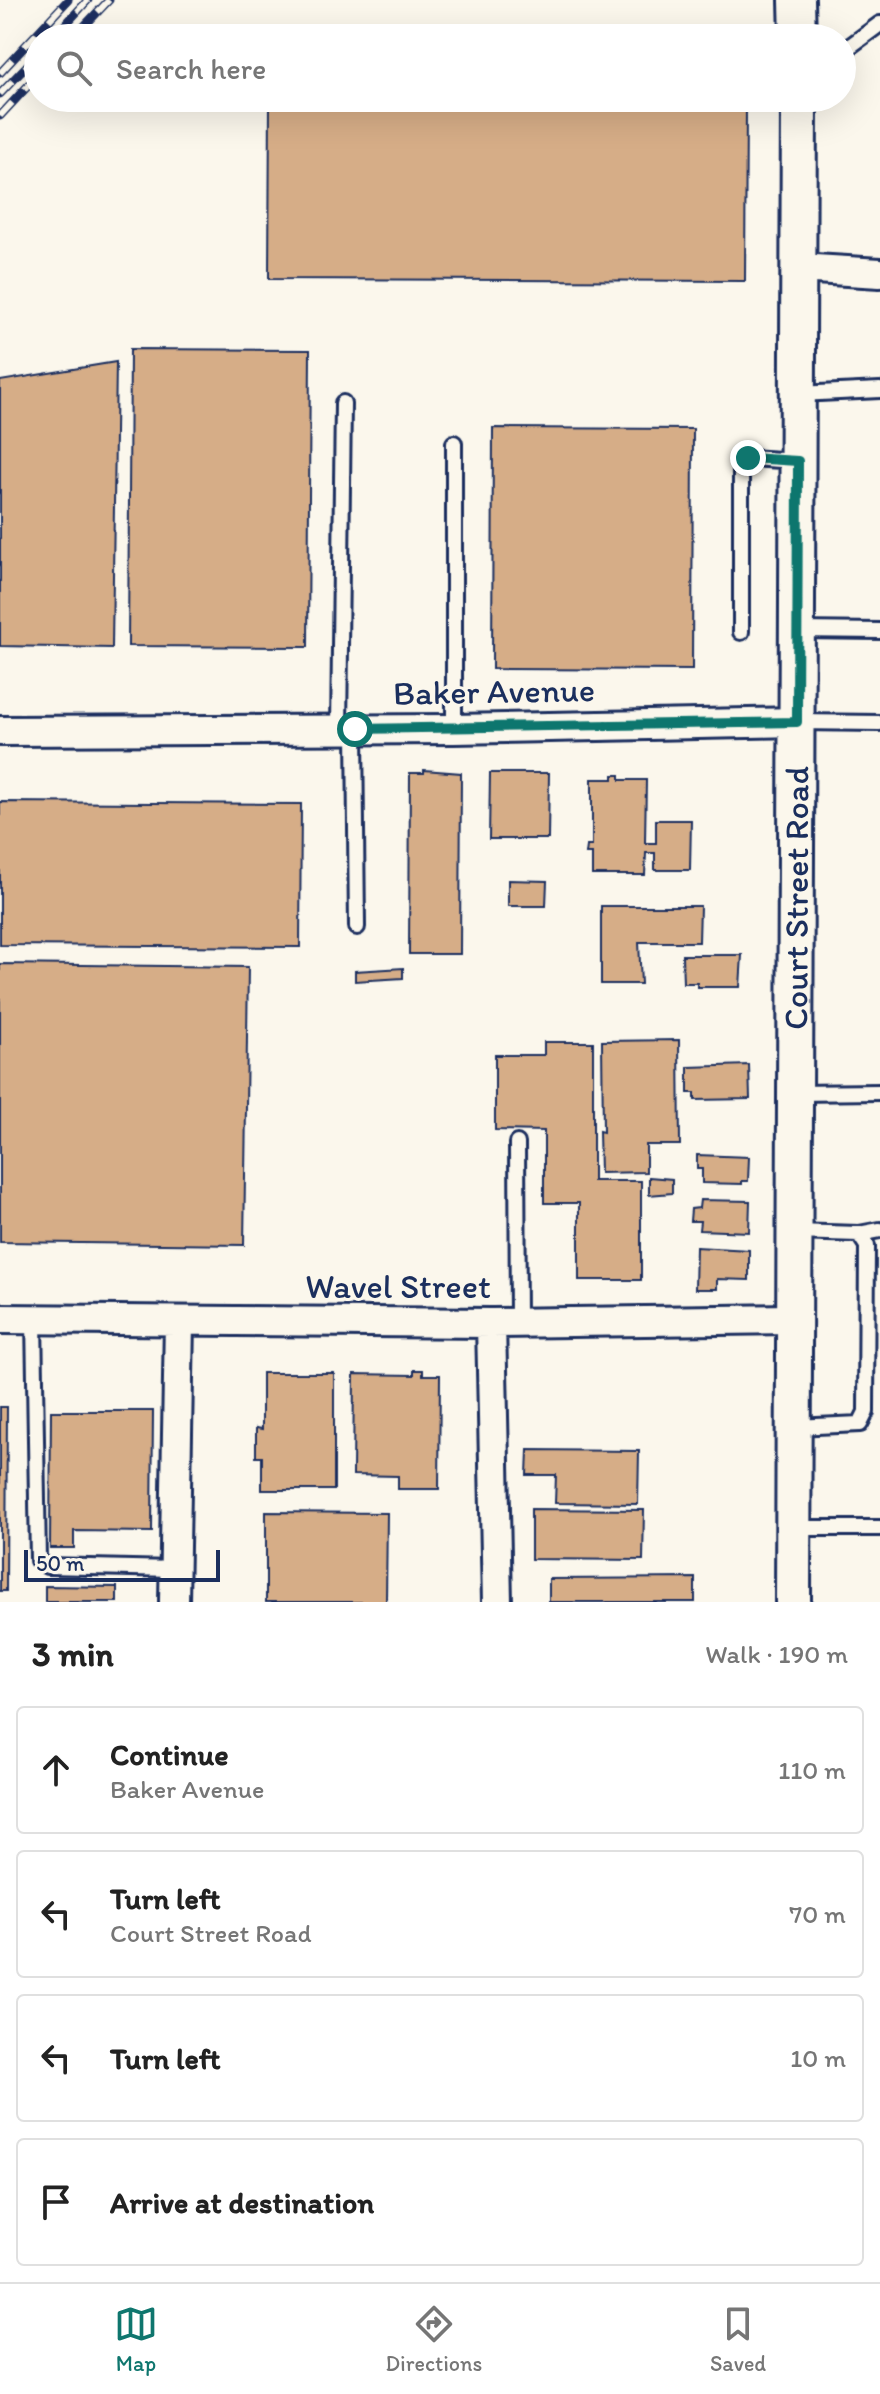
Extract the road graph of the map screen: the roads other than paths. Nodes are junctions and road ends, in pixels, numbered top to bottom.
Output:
1 (797, 0) edge
2 (798, 24) edge
3 (880, 24) edge
4 (856, 42) edge
5 (799, 112) edge
6 (798, 268) junction
7 (880, 273) edge
8 (880, 390) edge
9 (799, 394) junction
10 (343, 403) dead end
11 (454, 443) dead end
12 (798, 461) junction
13 (797, 630) junction
14 (880, 631) edge
15 (741, 632) dead end
16 (797, 722) junction
17 (880, 723) edge
18 (347, 729) junction
19 (454, 729) junction
20 (0, 731) edge
21 (357, 927) dead end
22 (880, 1092) edge
23 (795, 1093) junction
24 (517, 1143) dead end
25 (880, 1230) edge
26 (794, 1232) junction
27 (859, 1234) junction
28 (0, 1319) edge
29 (795, 1319) junction
30 (34, 1320) junction
31 (179, 1322) junction
32 (504, 1323) junction
33 (794, 1427) junction
34 (793, 1528) junction
35 (880, 1528) edge
36 (174, 1569) junction
37 (174, 1602) edge
38 (497, 1602) edge
39 (793, 1602) edge

1 - 2 street
3 - 4 lane
5 - 6 street, Court Street Road
6 - 7 street
6 - 9 street, Court Street Road
8 - 9 lane
9 - 12 street, Court Street Road
10 - 18 lane
11 - 19 lane
12 - 13 street, Court Street Road
12 - 15 lane
13 - 14 lane
13 - 16 street, Court Street Road
16 - 17 lane
16 - 19 street, Baker Avenue
16 - 23 street, Court Street Road
18 - 19 street, Baker Avenue
18 - 20 street, Baker Avenue
18 - 21 lane
22 - 23 lane
23 - 26 street, Court Street Road
24 - 32 lane
25 - 27 lane
26 - 27 lane
26 - 29 street, Court Street Road
27 - 33 lane
28 - 30 street, Wavel Street
29 - 32 street, Wavel Street
29 - 33 street, Court Street Road
30 - 31 street, Wavel Street
30 - 36 lane
31 - 32 street, Wavel Street
31 - 36 street
32 - 38 street
33 - 34 street, Court Street Road
34 - 35 lane
34 - 39 street, Court Street Road
36 - 37 street

